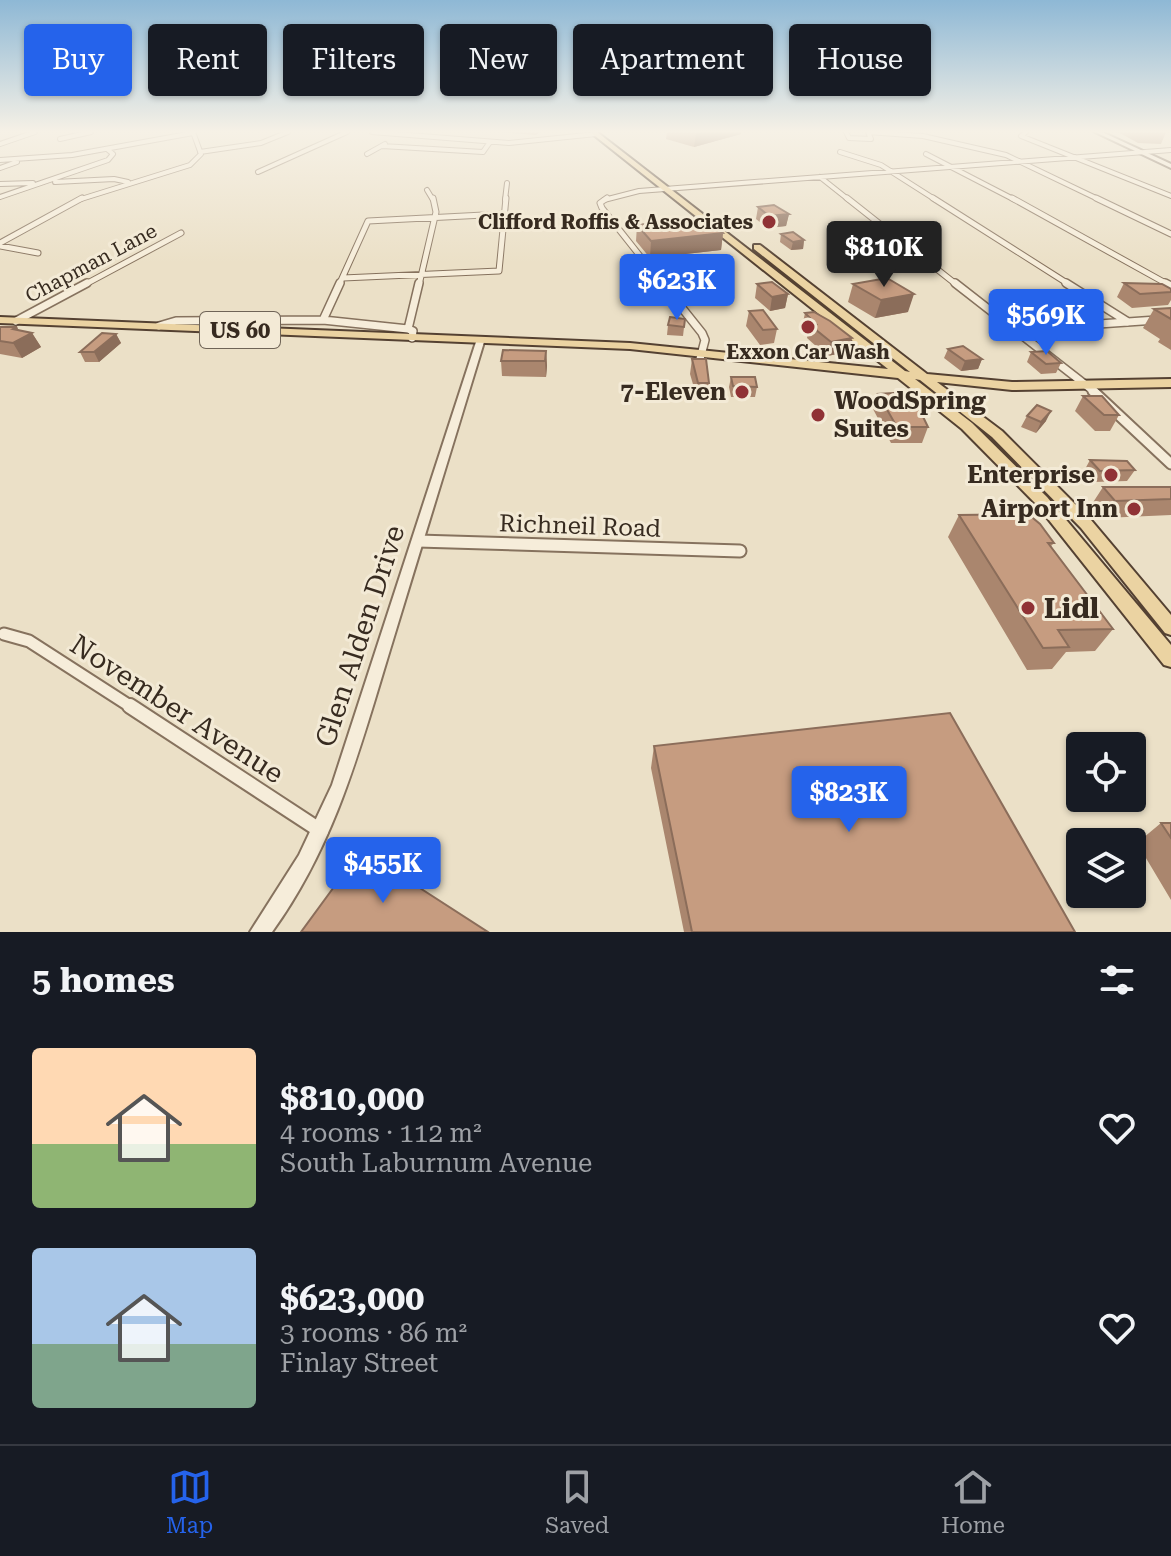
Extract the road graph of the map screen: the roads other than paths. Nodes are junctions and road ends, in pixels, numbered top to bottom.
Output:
1 (62, 175) edge
2 (156, 175) edge
3 (656, 175) edge
4 (842, 175) edge
5 (897, 175) edge
6 (971, 175) edge
7 (1048, 175) edge
8 (1123, 175) edge
9 (820, 177) junction
10 (43, 182) junction
11 (130, 183) junction
12 (507, 183) dead end
13 (0, 184) edge
14 (674, 189) junction
15 (427, 190) dead end
16 (1171, 196) edge
17 (0, 197) edge
18 (503, 214) junction
19 (435, 216) junction
20 (181, 233) dead end
21 (1171, 234) edge
22 (0, 245) edge
23 (38, 253) dead end
24 (422, 276) junction
25 (343, 278) junction
26 (1171, 286) edge
27 (1171, 319) edge
28 (0, 320) edge
29 (323, 320) junction
30 (16, 321) junction
31 (1128, 322) junction
32 (159, 326) junction
33 (1013, 330) junction
34 (410, 334) junction
35 (480, 342) junction
36 (702, 356) junction
37 (926, 383) junction
38 (1171, 383) edge
39 (1086, 388) junction
40 (1171, 393) edge
41 (1100, 397) junction
42 (1171, 464) edge
43 (418, 541) junction
44 (740, 551) dead end
45 (1171, 628) edge
46 (4, 634) dead end
47 (1171, 659) edge
48 (321, 831) junction
49 (260, 932) edge

1 - 10 street
2 - 11 street
3 - 14 main road
4 - 9 street
5 - 31 street
6 - 26 street
7 - 21 street
8 - 16 street
9 - 14 street
9 - 33 street
10 - 11 street
10 - 13 street
10 - 17 street
11 - 22 street
12 - 18 street
14 - 36 street
14 - 37 main road
14 - 37 main road
15 - 19 street
18 - 19 street
18 - 24 street
19 - 24 street
19 - 25 street
20 - 30 street, Chapman Lane
22 - 23 street
24 - 25 street
24 - 34 street
25 - 29 street
27 - 31 street
28 - 30 main road, US 60
29 - 32 street
29 - 34 street
30 - 32 main road, US 60
31 - 33 street
32 - 34 main road, US 60
33 - 39 street
34 - 35 main road, US 60
35 - 36 main road, US 60
35 - 43 street, Glen Alden Drive
36 - 37 main road, US 60
37 - 39 main road, US 60
37 - 41 main road, US 60
37 - 45 main road
37 - 47 main road
38 - 39 main road, US 60
39 - 41 street
40 - 41 main road, US 60
41 - 42 street
43 - 44 street, Richneil Road
43 - 48 street, Glen Alden Drive
46 - 48 street, November Avenue
48 - 49 street, Glen Alden Drive

